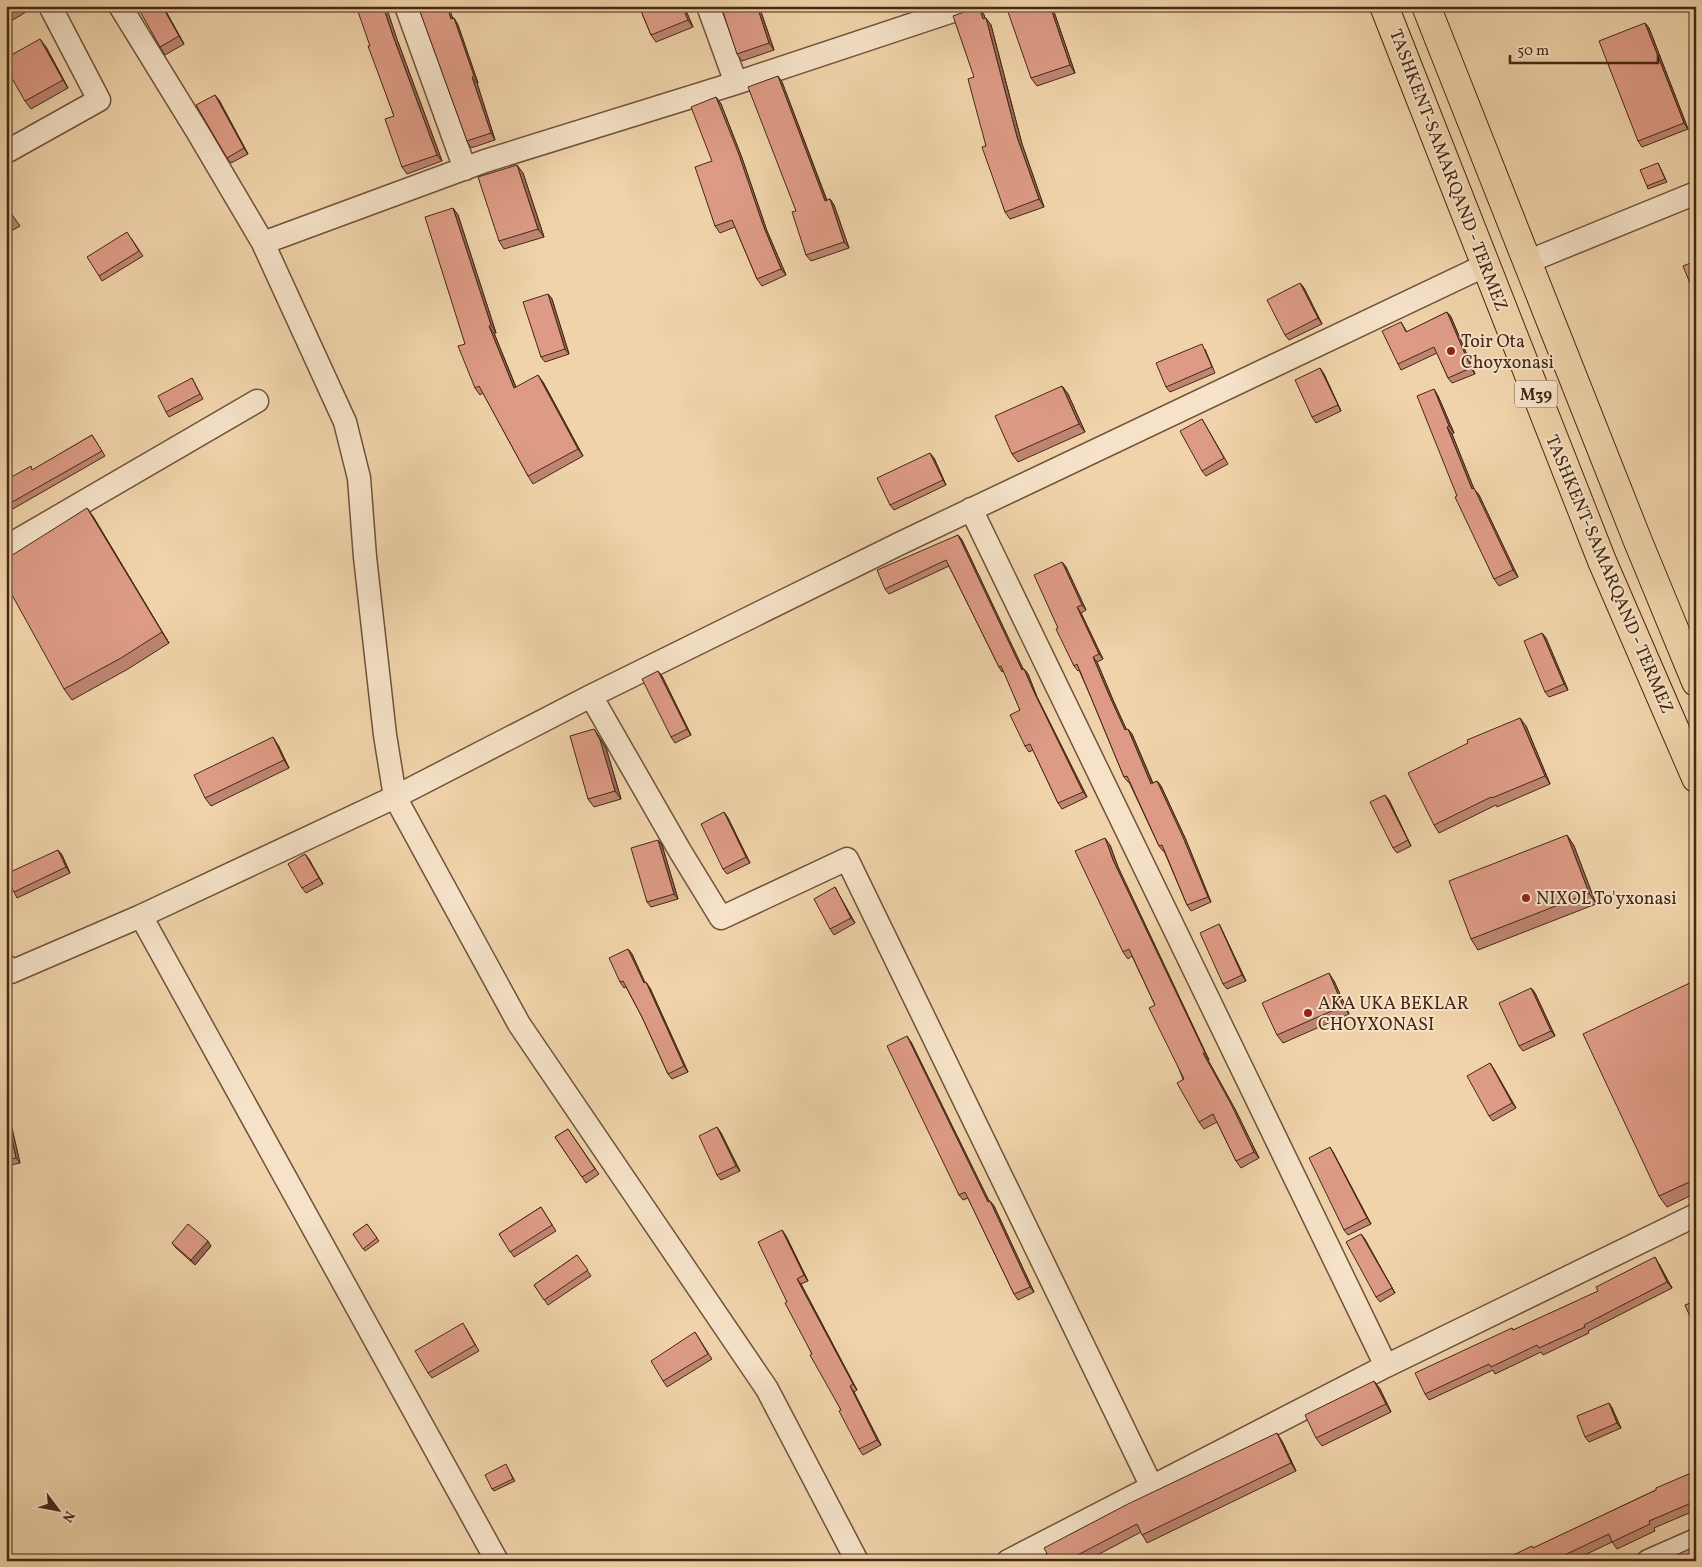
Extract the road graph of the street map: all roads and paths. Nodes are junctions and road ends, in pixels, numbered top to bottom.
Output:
1 (50, 6) edge
2 (120, 6) edge
3 (406, 6) edge
4 (708, 6) edge
5 (968, 6) edge
6 (1389, 10) edge
7 (1425, 11) edge
8 (736, 83) junction
9 (6, 152) edge
10 (465, 169) junction
11 (1696, 193) edge
12 (263, 243) junction
13 (1527, 262) junction
14 (1486, 265) junction
15 (257, 401) dead end
16 (971, 509) junction
17 (6, 547) edge
18 (1696, 682) edge
19 (591, 696) junction
20 (1696, 778) edge
21 (395, 797) junction
22 (141, 916) junction
23 (6, 966) edge
24 (1696, 1215) edge
25 (1386, 1366) junction
26 (1152, 1487) junction
27 (1696, 1540) edge
28 (497, 1561) edge
29 (857, 1561) edge
30 (1008, 1561) edge
31 (1648, 1561) edge

1 - 9 street
2 - 12 street
3 - 10 street
4 - 8 street
5 - 8 street
6 - 14 highway, TASHKENT-SAMARQAND - TERMEZ / M39
7 - 13 highway, TASHKENT-SAMARQAND - TERMEZ / M39
8 - 10 street
10 - 12 street
11 - 13 street
12 - 21 street
13 - 18 highway, TASHKENT-SAMARQAND - TERMEZ / M39
14 - 16 street
14 - 20 highway, TASHKENT-SAMARQAND - TERMEZ / M39
15 - 17 street
16 - 19 street
16 - 25 street
19 - 21 street
19 - 26 street
21 - 22 street
21 - 29 street
22 - 23 street
22 - 28 street
24 - 25 street
25 - 26 street
26 - 30 street
27 - 31 street

